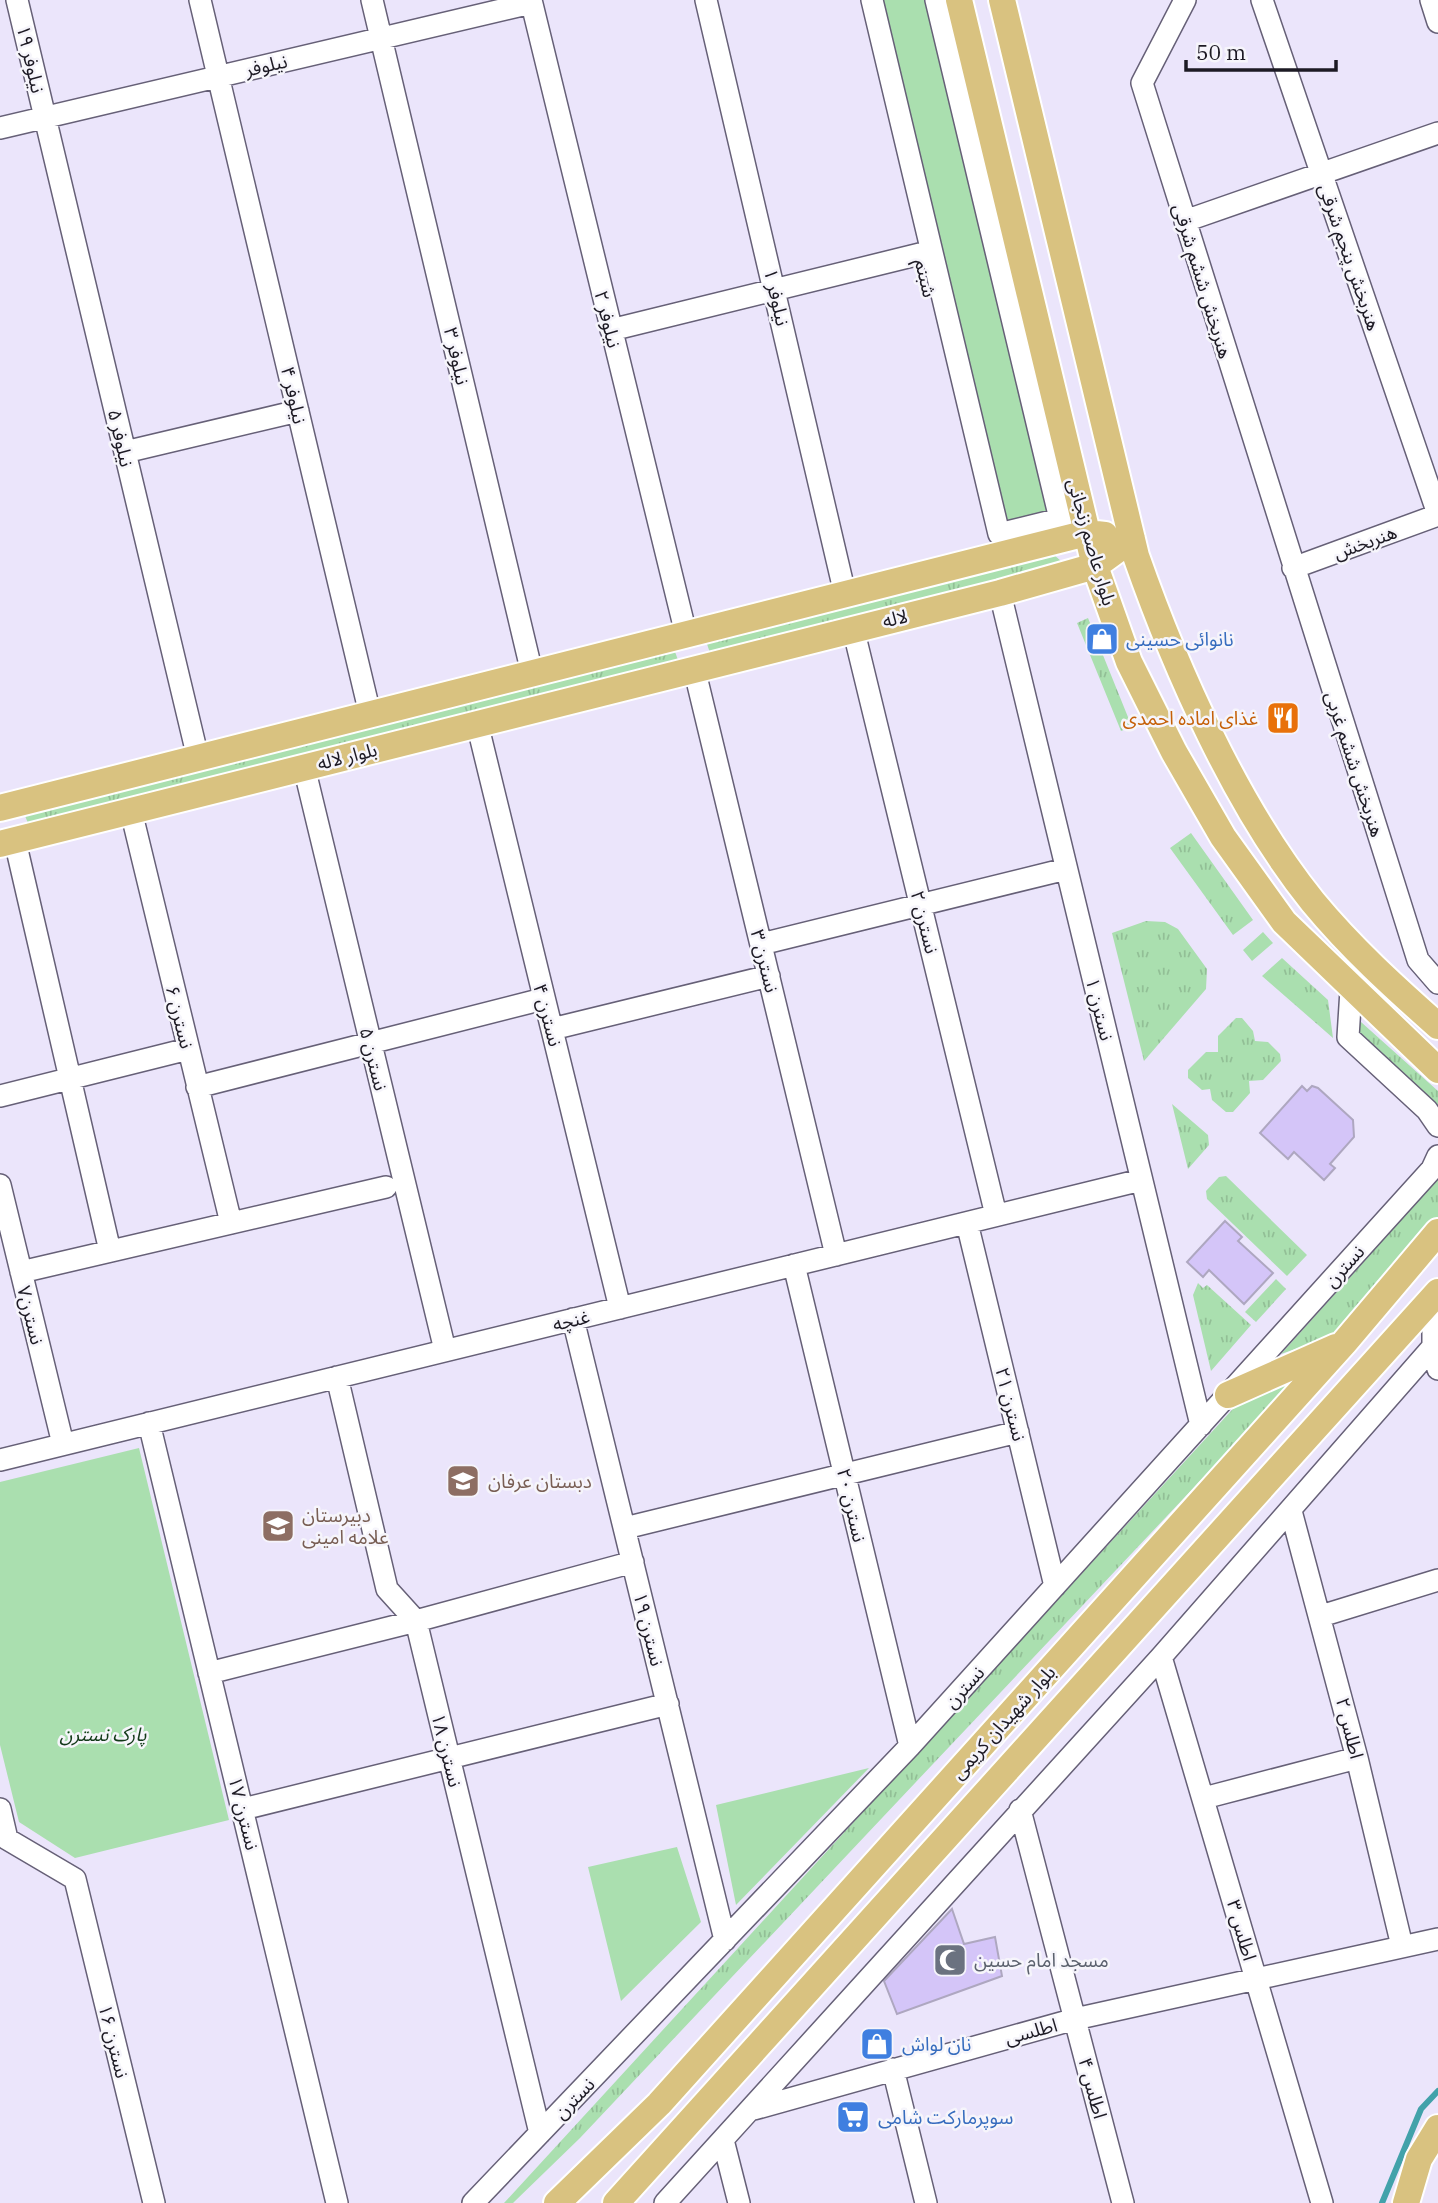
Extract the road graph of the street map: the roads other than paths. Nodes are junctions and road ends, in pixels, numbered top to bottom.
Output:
1 (17, 0) edge
2 (200, 0) edge
3 (372, 0) edge
4 (706, 0) edge
5 (859, 0) edge
6 (872, 0) edge
7 (936, 0) edge
8 (959, 0) edge
9 (1002, 0) edge
10 (1185, 0) edge
11 (1262, 0) edge
12 (1431, 0) edge
13 (531, 1) edge
14 (1438, 22) edge
15 (381, 38) junction
16 (218, 77) junction
17 (45, 117) junction
18 (0, 128) edge
19 (1438, 133) edge
20 (1321, 174) junction
21 (1185, 221) junction
22 (920, 254) junction
23 (775, 290) junction
24 (611, 330) junction
25 (298, 411) junction
26 (125, 452) junction
27 (1438, 515) edge
28 (1087, 533) junction
29 (1132, 539) junction
30 (992, 557) junction
31 (1096, 566) junction
32 (1293, 568) junction
33 (1000, 593) junction
34 (845, 594) junction
35 (853, 628) junction
36 (685, 634) junction
37 (694, 668) junction
38 (532, 673) junction
39 (370, 714) junction
40 (477, 723) junction
41 (198, 758) junction
42 (304, 767) junction
43 (2, 801) edge
44 (131, 811) junction
45 (7, 842) edge
46 (1066, 869) junction
47 (921, 905) junction
48 (761, 944) junction
49 (769, 975) junction
50 (1438, 983) edge
51 (1351, 990) junction
52 (543, 999) junction
53 (1438, 1026) edge
54 (552, 1029) junction
55 (370, 1043) junction
56 (188, 1049) junction
57 (1438, 1070) edge
58 (70, 1079) junction
59 (197, 1087) junction
60 (0, 1096) edge
61 (1438, 1126) edge
62 (1438, 1156) edge
63 (1142, 1180) junction
64 (0, 1185) edge
65 (386, 1187) dead end
66 (996, 1216) junction
67 (231, 1223) junction
68 (967, 1223) junction
69 (1438, 1232) edge
70 (110, 1251) junction
71 (836, 1255) junction
72 (794, 1265) junction
73 (21, 1272) junction
74 (1435, 1295) edge
75 (620, 1308) junction
76 (573, 1319) junction
77 (1344, 1343) junction
78 (1436, 1343) edge
79 (445, 1350) junction
80 (1438, 1369) edge
81 (337, 1377) junction
82 (1228, 1395) junction
83 (149, 1423) junction
84 (1201, 1425) junction
85 (1018, 1432) junction
86 (63, 1444) junction
87 (0, 1460) edge
88 (845, 1475) junction
89 (1292, 1511) junction
90 (625, 1528) junction
91 (633, 1562) junction
92 (1438, 1580) edge
93 (1055, 1586) junction
94 (1321, 1616) junction
95 (416, 1621) junction
96 (1161, 1657) junction
97 (209, 1673) junction
98 (668, 1704) junction
99 (910, 1746) junction
100 (449, 1758) junction
101 (1357, 1758) junction
102 (1204, 1798) junction
103 (0, 1809) edge
104 (243, 1809) junction
105 (1020, 1810) junction
106 (1438, 1939) edge
107 (725, 1940) junction
108 (1402, 1946) junction
109 (1256, 1979) junction
110 (1076, 2019) junction
111 (893, 2069) junction
112 (754, 2109) junction
113 (1438, 2128) edge
114 (540, 2133) junction
115 (723, 2140) junction
116 (153, 2203) edge
117 (337, 2203) edge
118 (472, 2203) edge
119 (557, 2203) edge
120 (616, 2203) edge
121 (665, 2203) edge
122 (739, 2203) edge
123 (926, 2203) edge
124 (1124, 2203) edge
125 (1322, 2203) edge
126 (1405, 2203) edge

1 - 17 street, نیلوفر ۱۹
2 - 16 street, نیلوفر ۴
3 - 15 street, نیلوفر ۳
4 - 23 street, نیلوفر ۱
5 - 22 street, شبنم
6 - 7 street
8 - 28 main road, بلوار عاصم زنجانی
9 - 29 main road, بلوار عاصم زنجانی
10 - 21 street, هنربخش ششم شرقی
11 - 20 street, هنربخش پنجم شرقی
12 - 14 street
13 - 15 street, نیلوفر
13 - 24 street, نیلوفر ۲
15 - 16 street, نیلوفر
15 - 38 street, نیلوفر ۳
16 - 17 street, نیلوفر
16 - 25 street, نیلوفر ۴
17 - 18 street, نیلوفر
17 - 26 street, نیلوفر ۵
19 - 20 street
20 - 21 street
20 - 27 street, هنربخش پنجم شرقی
21 - 32 street, هنربخش ششم شرقی
22 - 23 street
22 - 30 street, شبنم
23 - 24 street
23 - 34 street, نیلوفر ۱
24 - 36 street, نیلوفر ۲
25 - 26 street
25 - 39 street, نیلوفر ۴
26 - 41 street, نیلوفر ۵
27 - 32 street, هنربخش
28 - 29 main road
28 - 30 main road, لاله
28 - 31 main road, بلوار عاصم زنجانی
29 - 31 main road
29 - 53 main road, بلوار عاصم زنجانی
30 - 34 main road, لاله
31 - 33 main road, لاله
31 - 51 main road, بلوار عاصم زنجانی
32 - 50 street, هنربخش ششم غربی
33 - 35 main road, لاله
33 - 46 street, نسترن ۱
34 - 36 main road, لاله
35 - 37 main road, لاله
35 - 47 street, نسترن ۲
36 - 37 main road
36 - 38 main road, بلوار لاله
37 - 40 main road, بلوار لاله
37 - 48 street, نسترن ۳
38 - 39 main road, بلوار لاله
39 - 41 main road, بلوار لاله
40 - 42 main road, بلوار لاله
40 - 52 street, نسترن ۴
41 - 43 main road, بلوار لاله
42 - 44 main road, بلوار لاله
42 - 55 street, نسترن ۵
43 - 45 main road
44 - 45 main road, بلوار لاله
44 - 56 street, نسترن ۶
45 - 58 street
46 - 47 street
46 - 63 street, نسترن ۱
47 - 48 street
47 - 66 street, نسترن ۲
48 - 49 street, نسترن ۳
49 - 54 street
49 - 71 street, نسترن ۳
51 - 57 main road, بلوار عاصم زنجانی
51 - 61 street
52 - 54 street, نسترن ۴
52 - 55 street
54 - 75 street, نسترن ۴
55 - 59 street
55 - 79 street, نسترن ۵
56 - 58 street
56 - 59 street, نسترن ۶
58 - 60 street
58 - 70 street
59 - 67 street, نسترن ۶
62 - 82 street, نسترن
63 - 66 street, غنچه
63 - 84 street, نسترن ۱
64 - 73 street, نسترن۷
65 - 67 street
66 - 68 street, غنچه
67 - 70 street
68 - 71 street, غنچه
68 - 85 street, نسترن ۲۱
69 - 77 main road, بلوار شهیدان کریمی
70 - 73 street
71 - 72 street, غنچه
72 - 75 street, غنچه
72 - 88 street, نسترن ۲۰
73 - 86 street, نسترن۷
74 - 78 street
74 - 120 main road, بلوار شهیدان کریمی
75 - 76 street, غنچه
76 - 79 street, غنچه
76 - 90 street, نسترن ۱۹
77 - 82 main road
77 - 119 main road, بلوار شهیدان کریمی
78 - 80 street
78 - 89 street
79 - 81 street, غنچه
81 - 83 street, غنچه
81 - 95 street, نسترن ۱۸
82 - 84 street, نسترن
83 - 86 street, غنچه
83 - 97 street, نسترن ۱۷
84 - 93 street, نسترن
85 - 88 street
85 - 93 street, نسترن ۲۱
86 - 87 street, غنچه
88 - 90 street
88 - 99 street, نسترن ۲۰
89 - 94 street, اطلس ۲
89 - 96 street
90 - 91 street, نسترن ۱۹
91 - 95 street
91 - 98 street, نسترن ۱۹
92 - 94 street
93 - 99 street, نسترن
94 - 101 street, اطلس ۲
95 - 97 street
95 - 100 street, نسترن ۱۸
96 - 102 street, اطلس ۳
96 - 105 street
97 - 104 street, نسترن ۱۷
98 - 100 street
98 - 107 street, نسترن ۱۹
99 - 107 street, نسترن
100 - 104 street
100 - 114 street, نسترن ۱۸
101 - 102 street
101 - 108 street, اطلس ۲
102 - 109 street, اطلس ۳
103 - 116 street, نسترن ۱۶
104 - 117 street, نسترن ۱۷
105 - 110 street, اطلس ۴
105 - 112 street
106 - 108 street, اطلسی
107 - 114 street, نسترن
108 - 109 street, اطلسی
109 - 110 street, اطلسی
109 - 125 street, اطلس ۳
110 - 111 street, اطلسی
110 - 124 street, اطلس ۴
111 - 112 street, اطلسی
111 - 123 street
112 - 115 street, اطلسی
113 - 126 main road
114 - 118 street, نسترن
115 - 121 street, اطلسی
115 - 122 street

